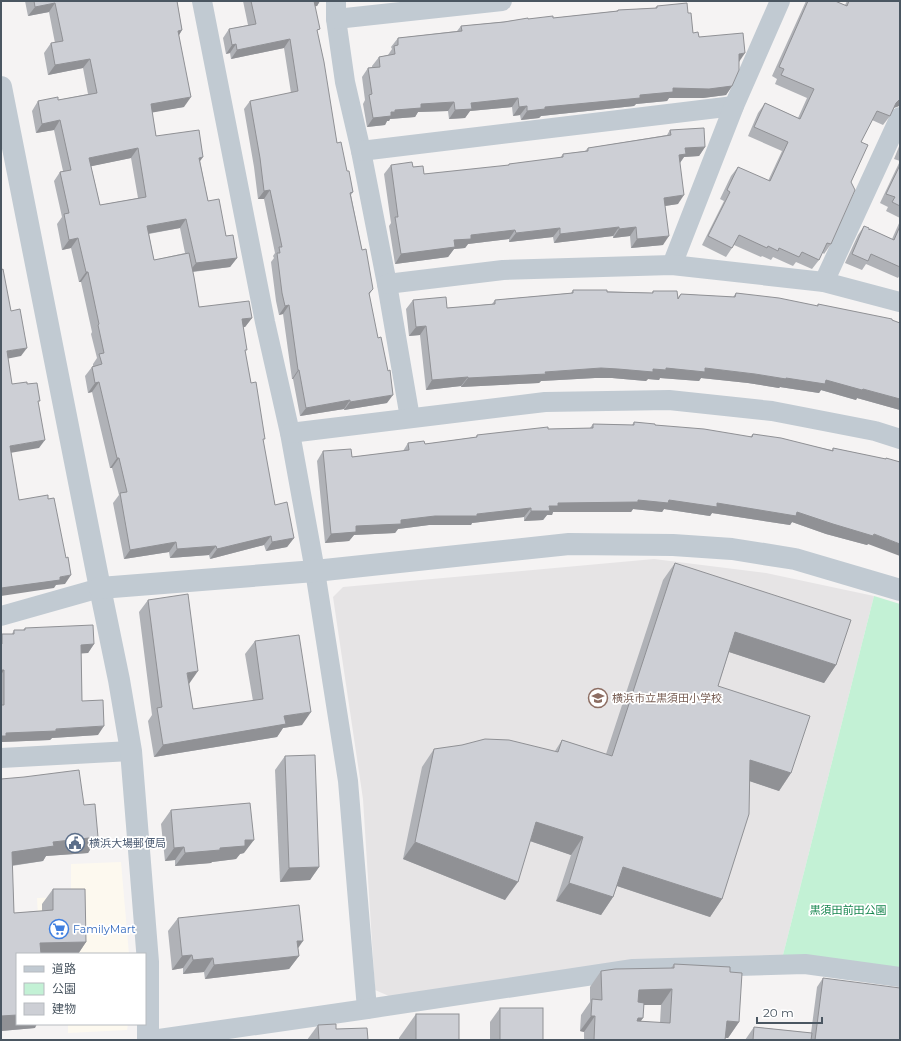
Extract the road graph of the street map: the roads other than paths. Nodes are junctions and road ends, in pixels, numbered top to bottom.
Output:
1 (202, 1) edge
2 (494, 1) edge
3 (780, 1) edge
4 (336, 10) edge
5 (1, 87) edge
6 (734, 106) junction
7 (900, 117) edge
8 (361, 151) junction
9 (672, 265) junction
10 (824, 282) junction
11 (386, 284) junction
12 (900, 302) edge
13 (410, 418) junction
14 (290, 433) junction
15 (900, 439) edge
16 (315, 571) junction
17 (100, 588) junction
18 (900, 590) edge
19 (1, 616) edge
20 (131, 751) junction
21 (1, 758) edge
22 (900, 977) edge
23 (367, 1010) junction
24 (148, 1040) edge
25 (152, 1040) edge

1 - 14 street
2 - 4 street
3 - 6 street
4 - 8 street
5 - 17 street
6 - 8 street
6 - 9 street
7 - 10 street
8 - 11 street
9 - 10 street
9 - 11 street
10 - 12 street
11 - 13 street
13 - 14 street
13 - 15 street
14 - 16 street
16 - 17 street
16 - 18 street
16 - 23 street
17 - 19 street
17 - 20 street
20 - 21 street
20 - 24 street
22 - 23 street
23 - 25 street

